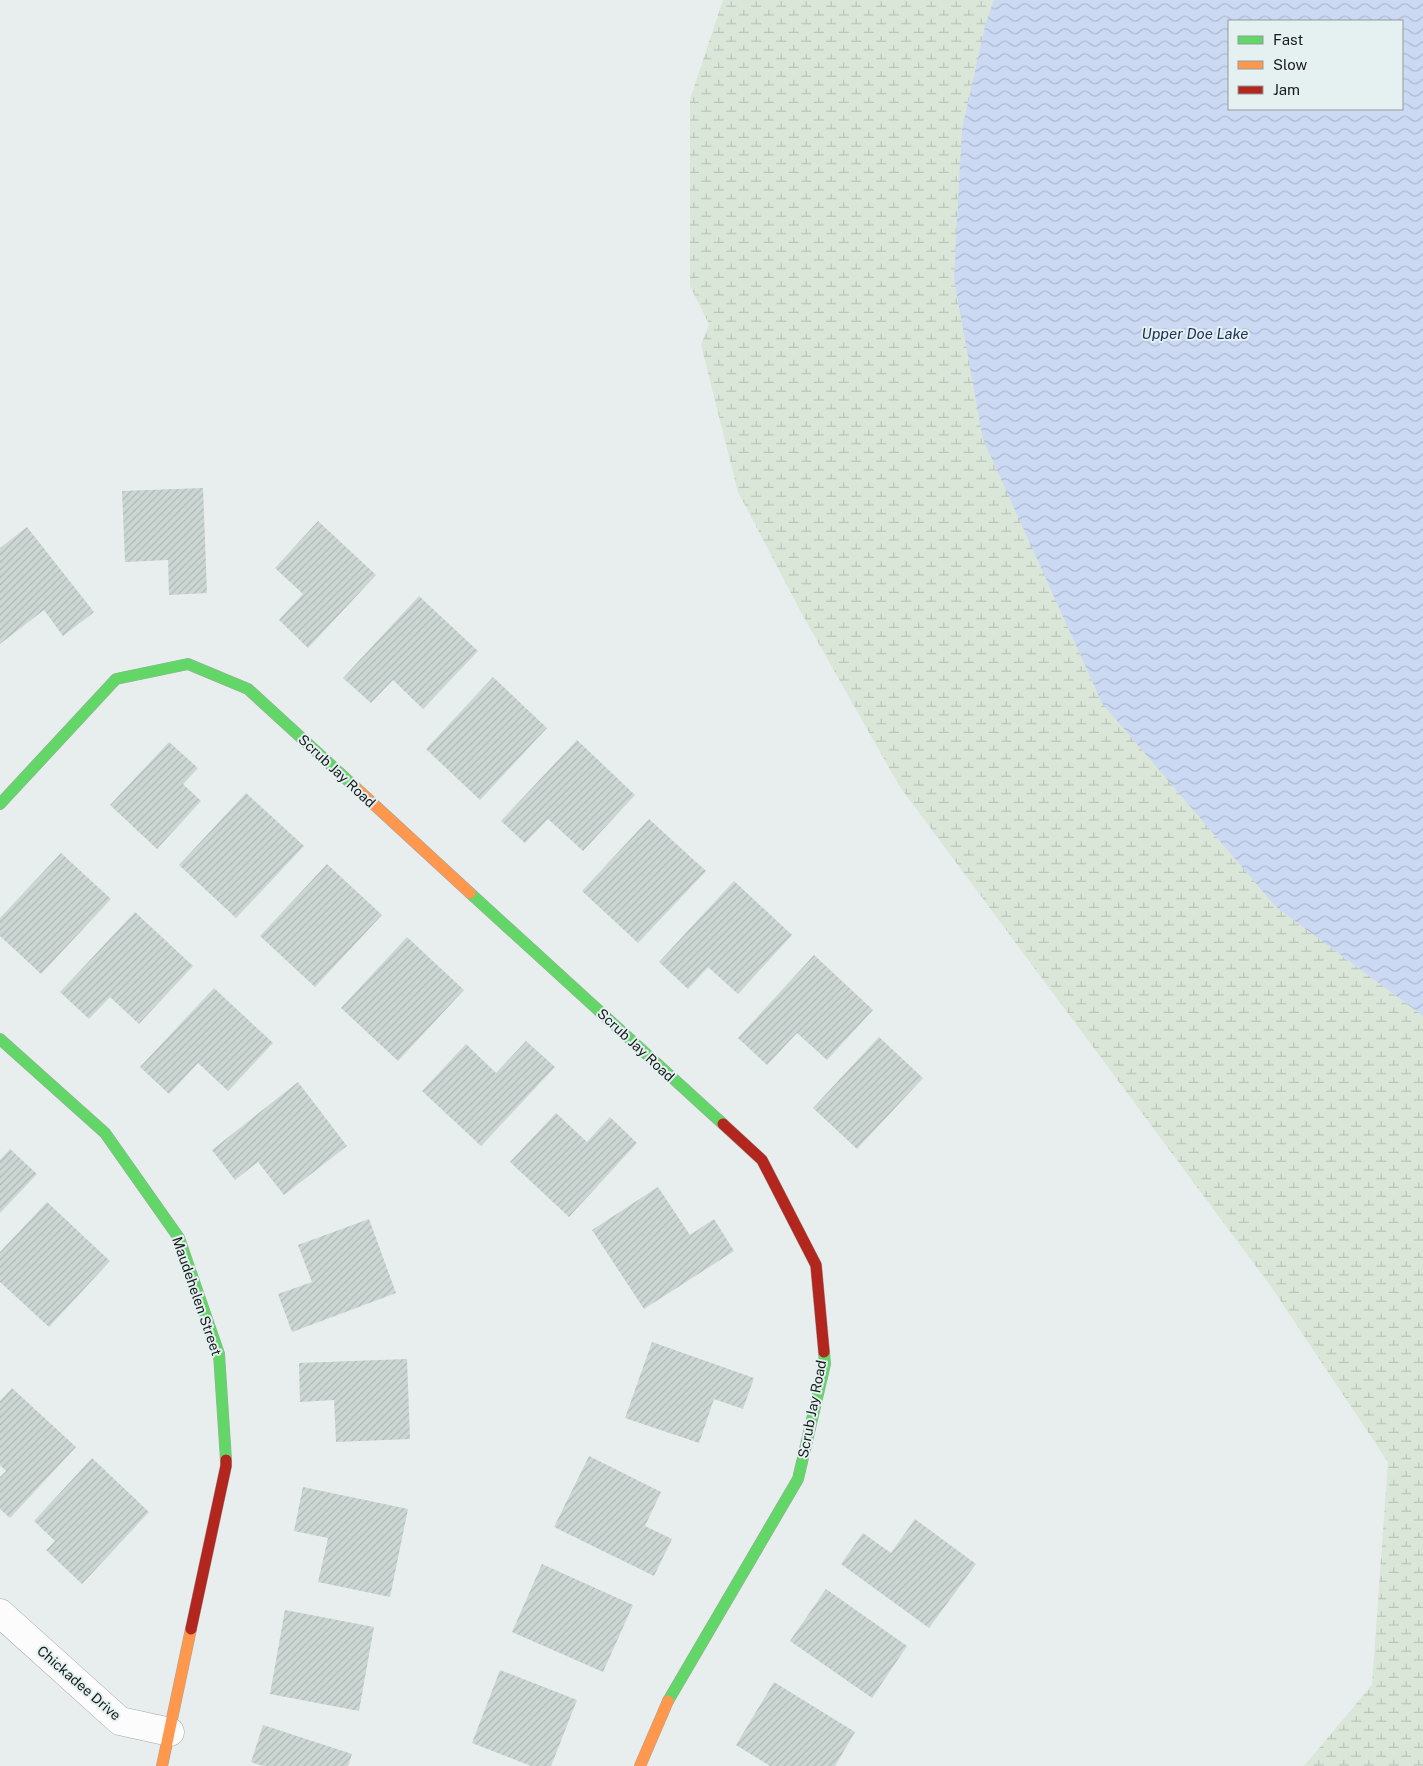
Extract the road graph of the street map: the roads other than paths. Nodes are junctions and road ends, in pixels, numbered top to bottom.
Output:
1 (0, 804) edge
2 (0, 1039) edge
3 (0, 1613) edge
4 (170, 1732) junction
5 (162, 1766) edge
6 (640, 1766) edge

1 - 6 street, Scrub Jay Road
2 - 4 street, Maudehelen Street
3 - 4 street, Chickadee Drive
4 - 5 street, Maudehelen Street

